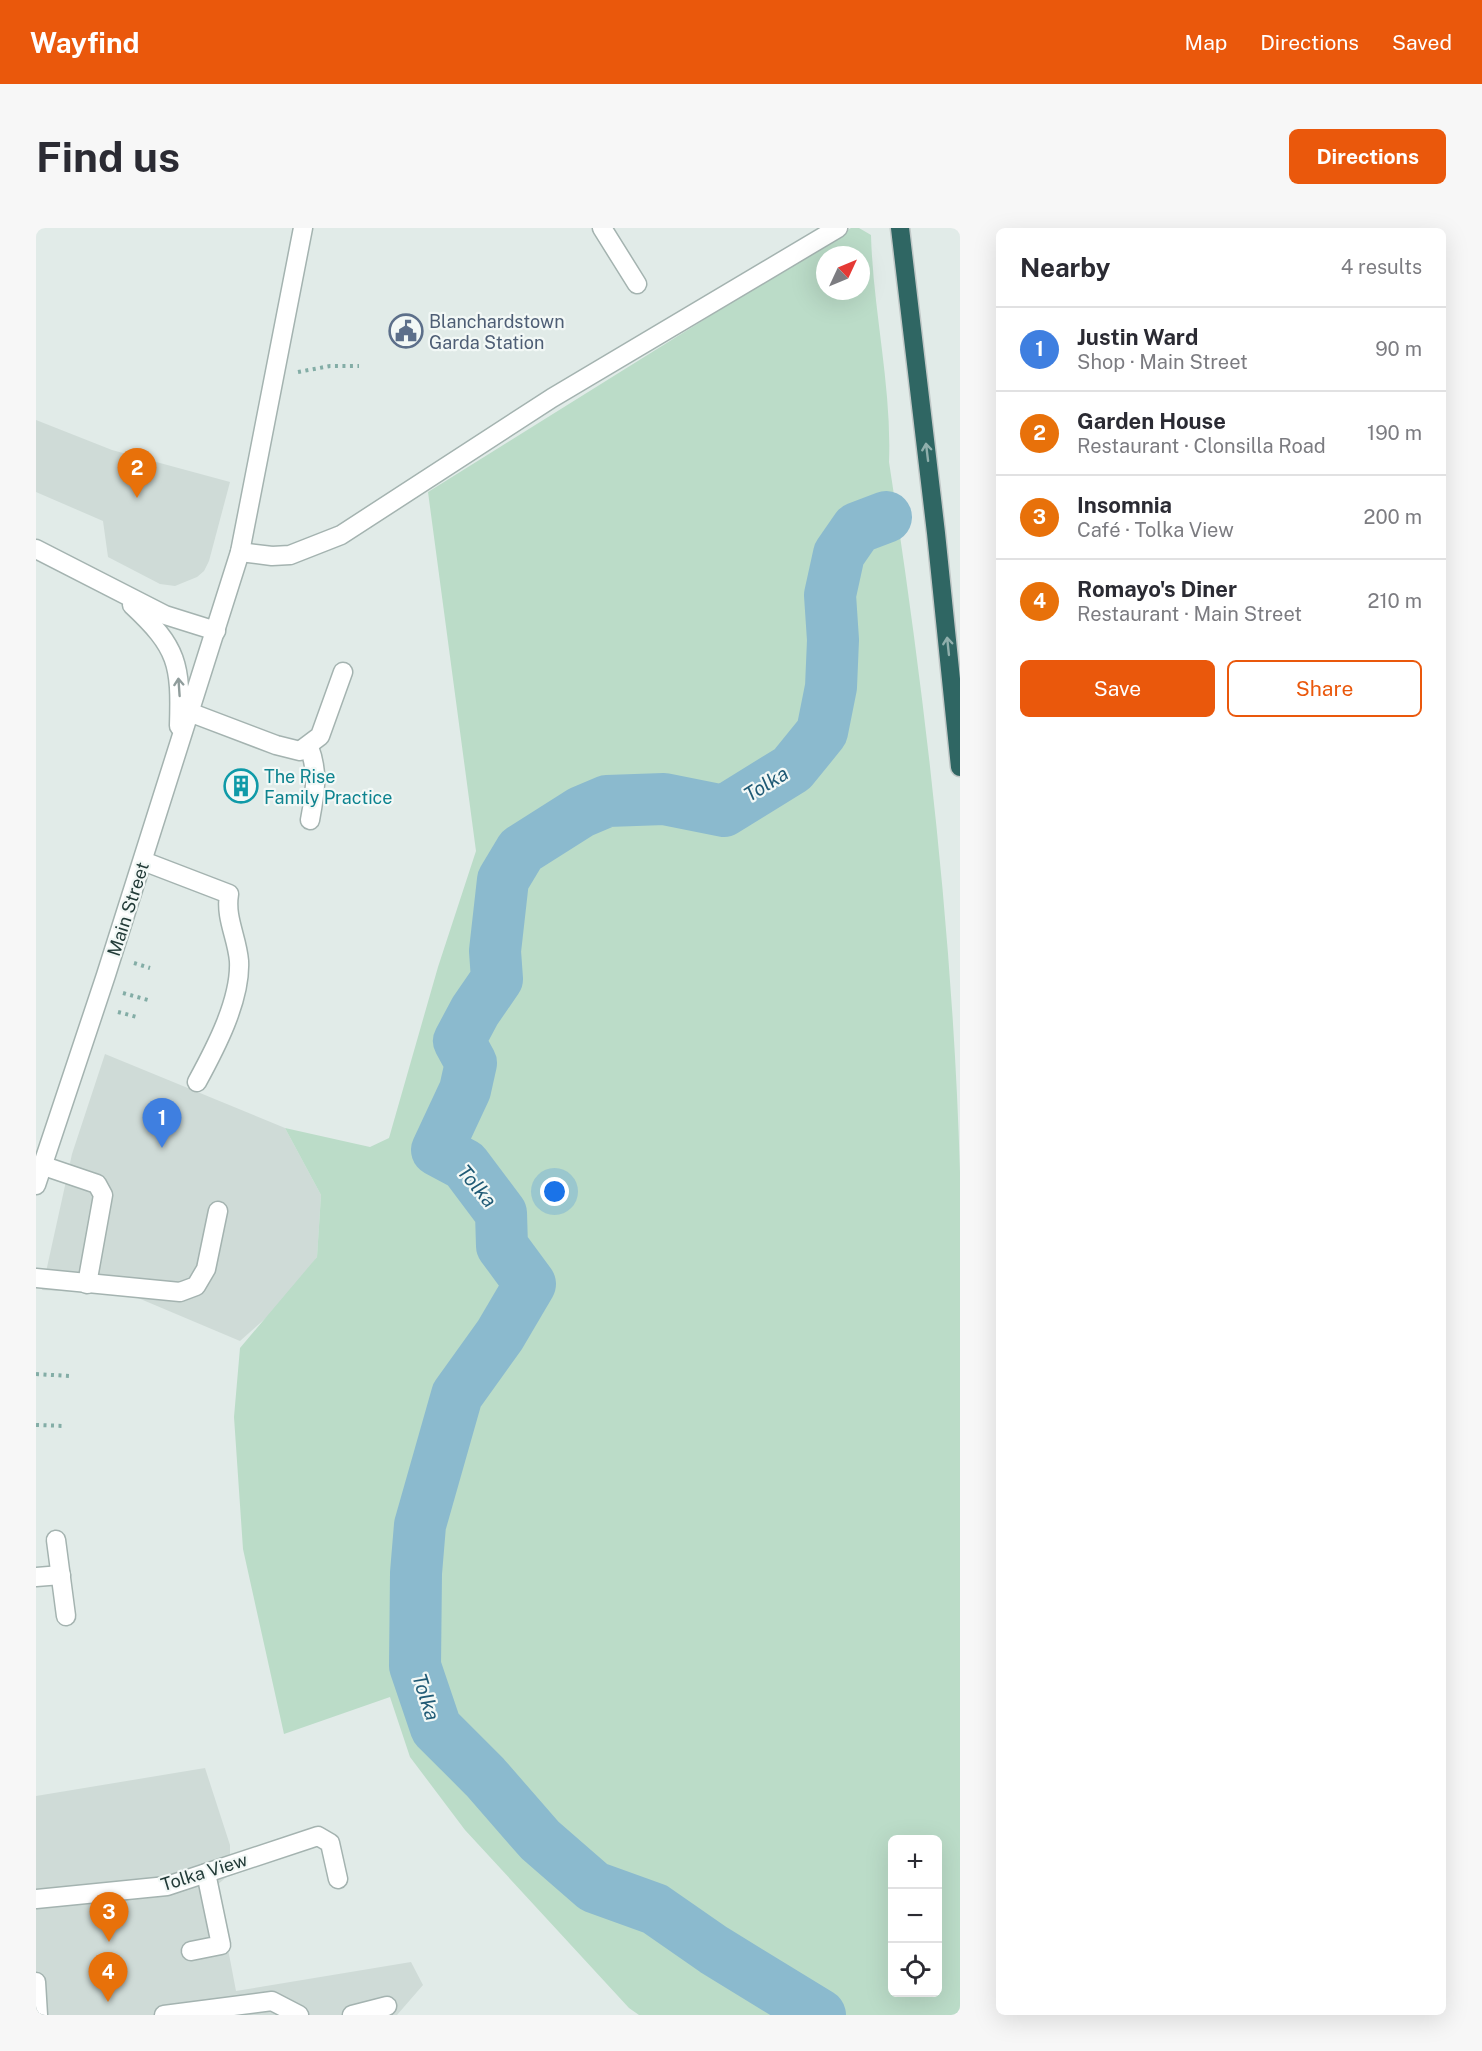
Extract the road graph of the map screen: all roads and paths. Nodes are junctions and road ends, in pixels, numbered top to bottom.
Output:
1 (303, 228) edge
2 (602, 228) edge
3 (838, 228) edge
4 (900, 228) edge
5 (637, 284) dead end
6 (359, 366) dead end
7 (273, 373) junction
8 (36, 549) edge
9 (240, 552) junction
10 (117, 591) junction
11 (216, 632) junction
12 (343, 672) dead end
13 (189, 712) junction
14 (178, 746) junction
15 (309, 747) junction
16 (960, 767) edge
17 (310, 820) dead end
18 (143, 861) junction
19 (130, 961) dead end
20 (150, 968) dead end
21 (118, 992) dead end
22 (148, 1000) dead end
23 (112, 1011) dead end
24 (137, 1017) dead end
25 (197, 1082) dead end
26 (41, 1164) junction
27 (36, 1185) edge
28 (218, 1211) dead end
29 (36, 1278) edge
30 (87, 1284) junction
31 (36, 1374) edge
32 (69, 1376) dead end
33 (36, 1425) edge
34 (65, 1426) dead end
35 (56, 1540) dead end
36 (61, 1575) junction
37 (36, 1577) edge
38 (66, 1616) dead end
39 (206, 1873) junction
40 (338, 1880) dead end
41 (36, 1899) edge
42 (191, 1951) dead end
43 (36, 1983) edge
44 (387, 2006) dead end
45 (38, 2015) edge
46 (164, 2015) edge
47 (299, 2015) edge
48 (352, 2015) edge

1 - 7 street, Main Street
2 - 5 street
3 - 9 street
16 -> 4 highway
6 - 7 path
7 - 9 street, Main Street
8 - 10 street
9 - 11 street, Main Street
10 - 11 street
14 -> 10 street
11 - 13 street, Main Street
12 - 15 street
13 - 14 street, Main Street
13 - 15 street
14 - 18 street, Main Street
15 - 17 street
18 - 25 street
18 - 26 street, Main Street
19 - 20 path
21 - 22 path
23 - 24 path
26 - 27 street, Main Street
26 - 30 street
28 - 30 street
29 - 30 street
31 - 32 path
33 - 34 path
35 - 36 street
36 - 37 street
36 - 38 street
39 - 40 street, Tolka View
39 - 41 street, Tolka View
39 - 42 street
43 - 45 street
44 - 48 street
46 - 47 street

